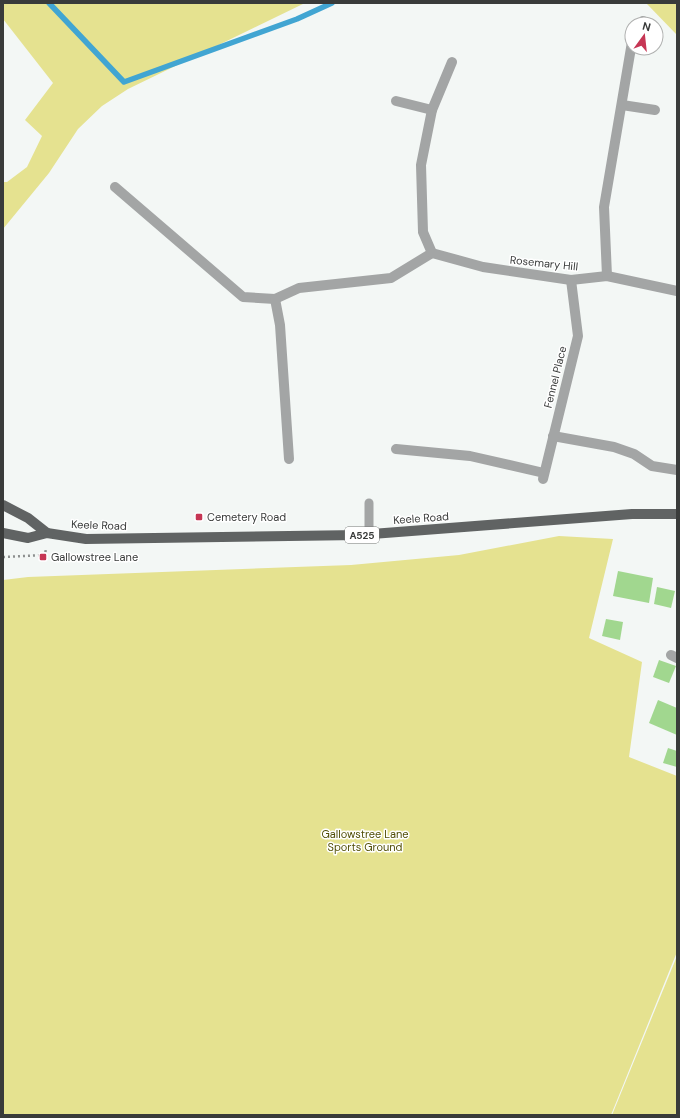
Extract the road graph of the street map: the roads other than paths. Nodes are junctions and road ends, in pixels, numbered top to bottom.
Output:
1 (630, 56) edge
2 (452, 62) dead end
3 (396, 101) dead end
4 (622, 105) junction
5 (432, 110) junction
6 (656, 110) dead end
7 (115, 187) dead end
8 (432, 253) junction
9 (607, 276) junction
10 (572, 280) junction
11 (677, 291) edge
12 (275, 299) junction
13 (553, 436) junction
14 (396, 449) dead end
15 (289, 459) dead end
16 (677, 470) edge
17 (369, 503) dead end
18 (3, 505) edge
19 (677, 514) edge
20 (3, 533) edge
21 (47, 533) junction
22 (369, 534) junction

1 - 4 street
2 - 5 street
3 - 5 street
4 - 6 street
4 - 9 street
5 - 8 street
7 - 12 street
8 - 10 street, Rosemary Hill
8 - 12 street
9 - 10 street, Rosemary Hill
9 - 11 street, Rosemary Hill
10 - 13 street, Fennel Place
12 - 15 street
13 - 14 street, Fennel Place
13 - 16 street
17 - 22 lane
18 - 21 main road, Keele Road / A525
19 - 22 main road, Keele Road / A525
20 - 21 main road, Keele Road / A525
21 - 22 main road, Keele Road / A525

